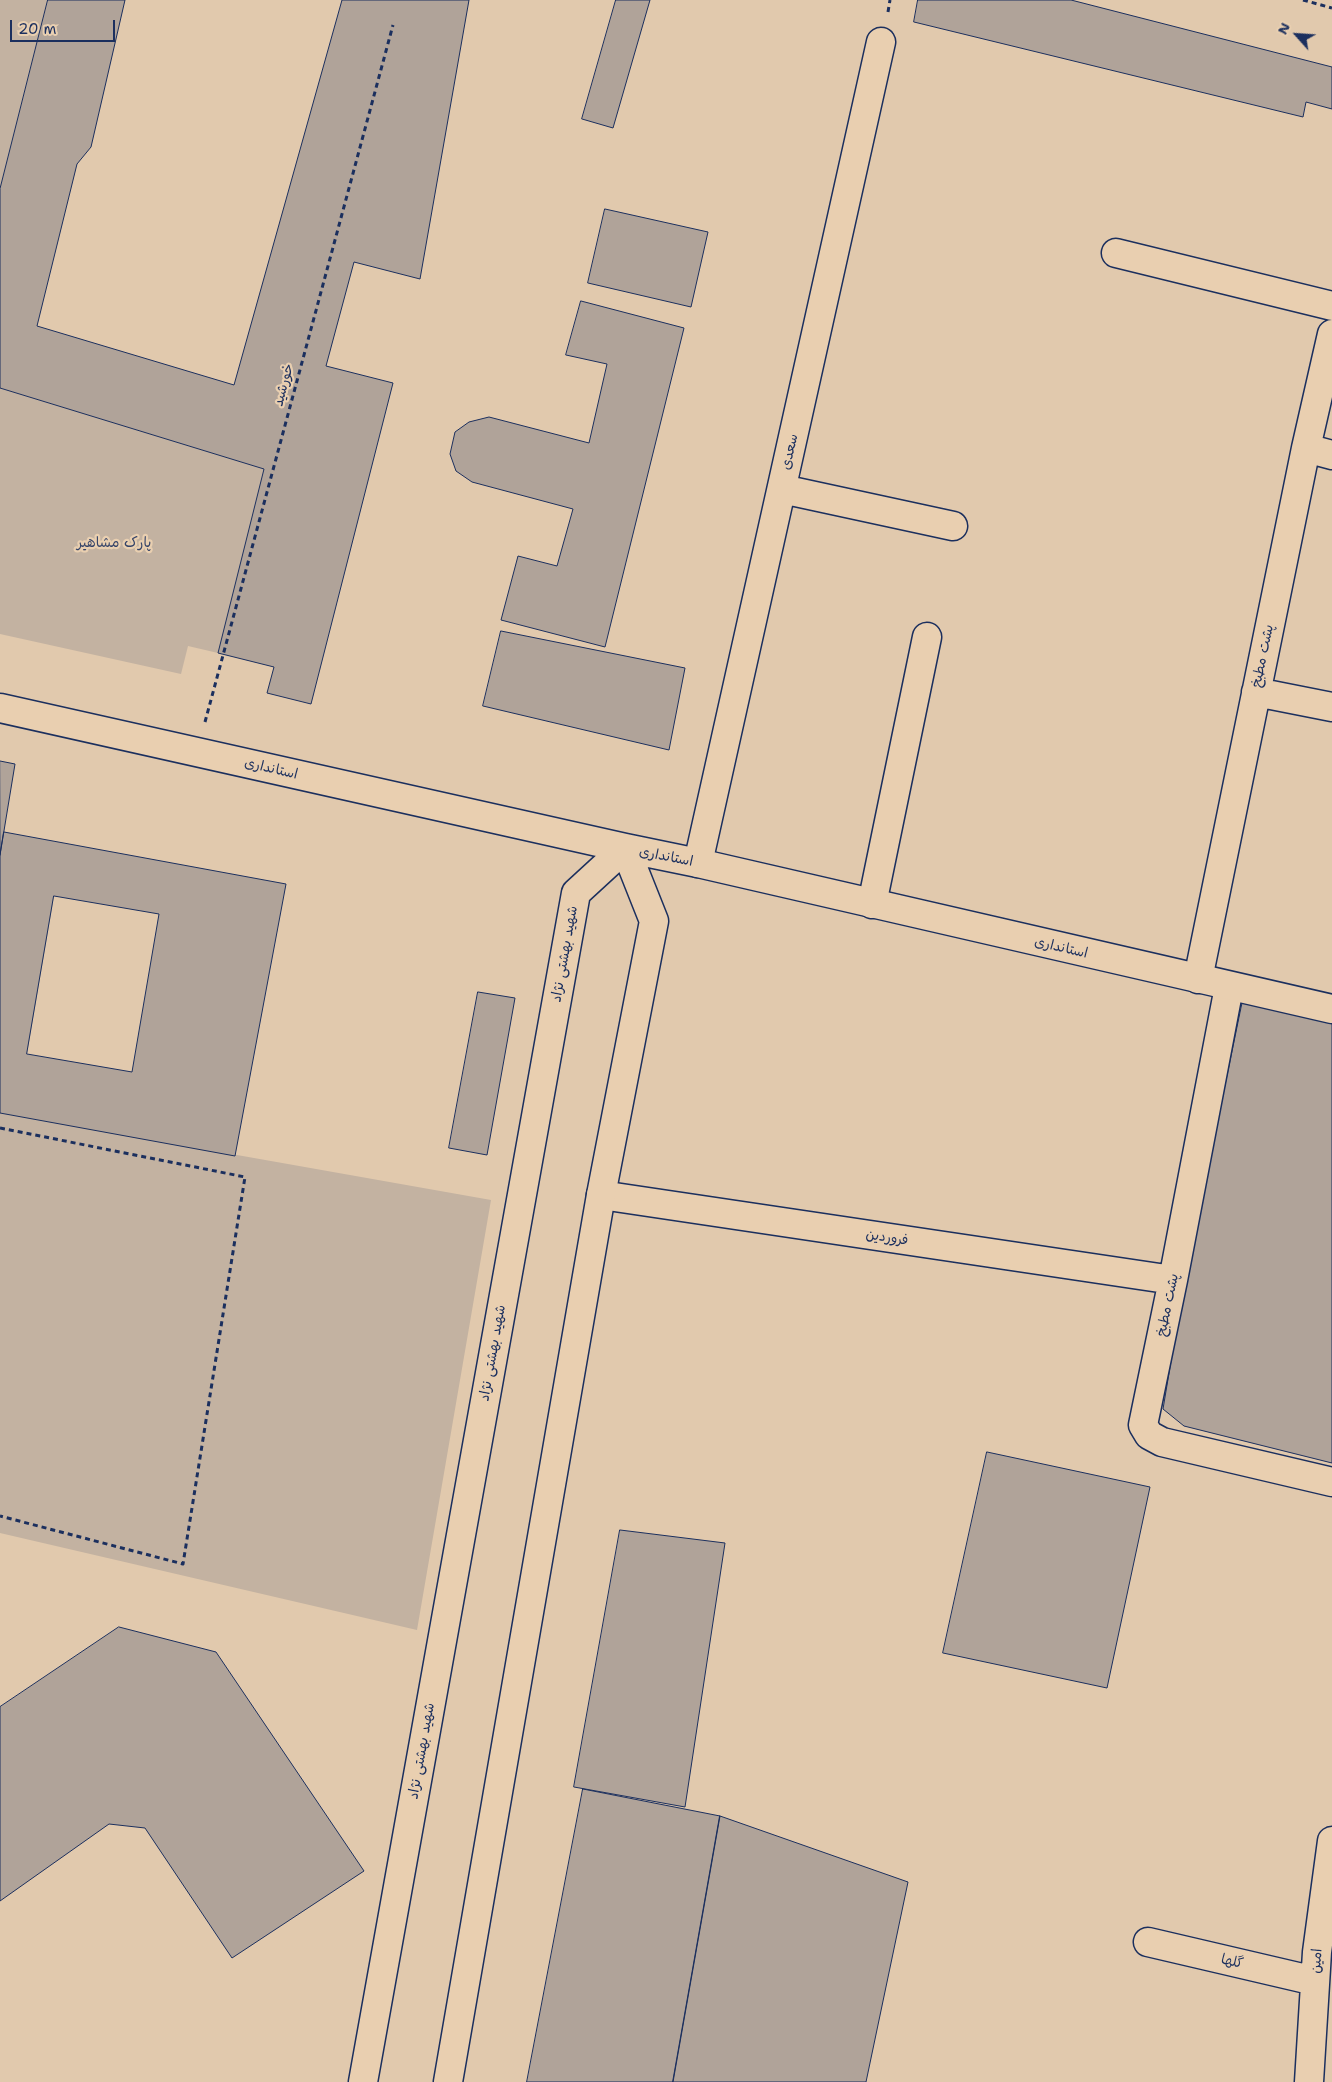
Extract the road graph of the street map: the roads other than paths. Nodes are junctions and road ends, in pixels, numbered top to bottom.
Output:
1 (881, 42) dead end
2 (1116, 253) dead end
3 (1332, 306) edge
4 (1332, 334) edge
5 (1306, 448) junction
6 (1332, 455) edge
7 (782, 489) junction
8 (953, 526) dead end
9 (927, 637) dead end
10 (1256, 692) junction
11 (1332, 707) edge
12 (0, 708) edge
13 (0, 721) edge
14 (625, 848) junction
15 (698, 863) junction
16 (872, 904) junction
17 (1198, 979) junction
18 (1229, 992) junction
19 (1332, 1010) edge
20 (1332, 1021) edge
21 (601, 1195) junction
22 (1173, 1280) junction
23 (1332, 1482) edge
24 (1332, 1841) edge
25 (1148, 1942) dead end
26 (1315, 1981) junction
27 (363, 2082) edge
28 (448, 2082) edge
29 (1309, 2082) edge

1 - 7 street, سعدی
2 - 3 street
4 - 5 street, پشت مطبخ
5 - 6 street
5 - 10 street, پشت مطبخ
7 - 8 street
7 - 15 street, سعدی
9 - 16 street
10 - 11 street
10 - 17 street, پشت مطبخ
12 - 14 street, استانداری
13 - 18 street, استانداری
14 - 15 street, استانداری
14 - 21 street
14 - 27 street, شهید بهشتی نژاد
15 - 16 street, استانداری
16 - 17 street, استانداری
17 - 18 street, استانداری
18 - 19 street, استانداری
18 - 20 street, استانداری
18 - 22 street, پشت مطبخ
21 - 22 street, فروردین
21 - 28 street
22 - 23 street, پشت مطبخ
24 - 26 street, امین
25 - 26 street, گلها
26 - 29 street, امین

